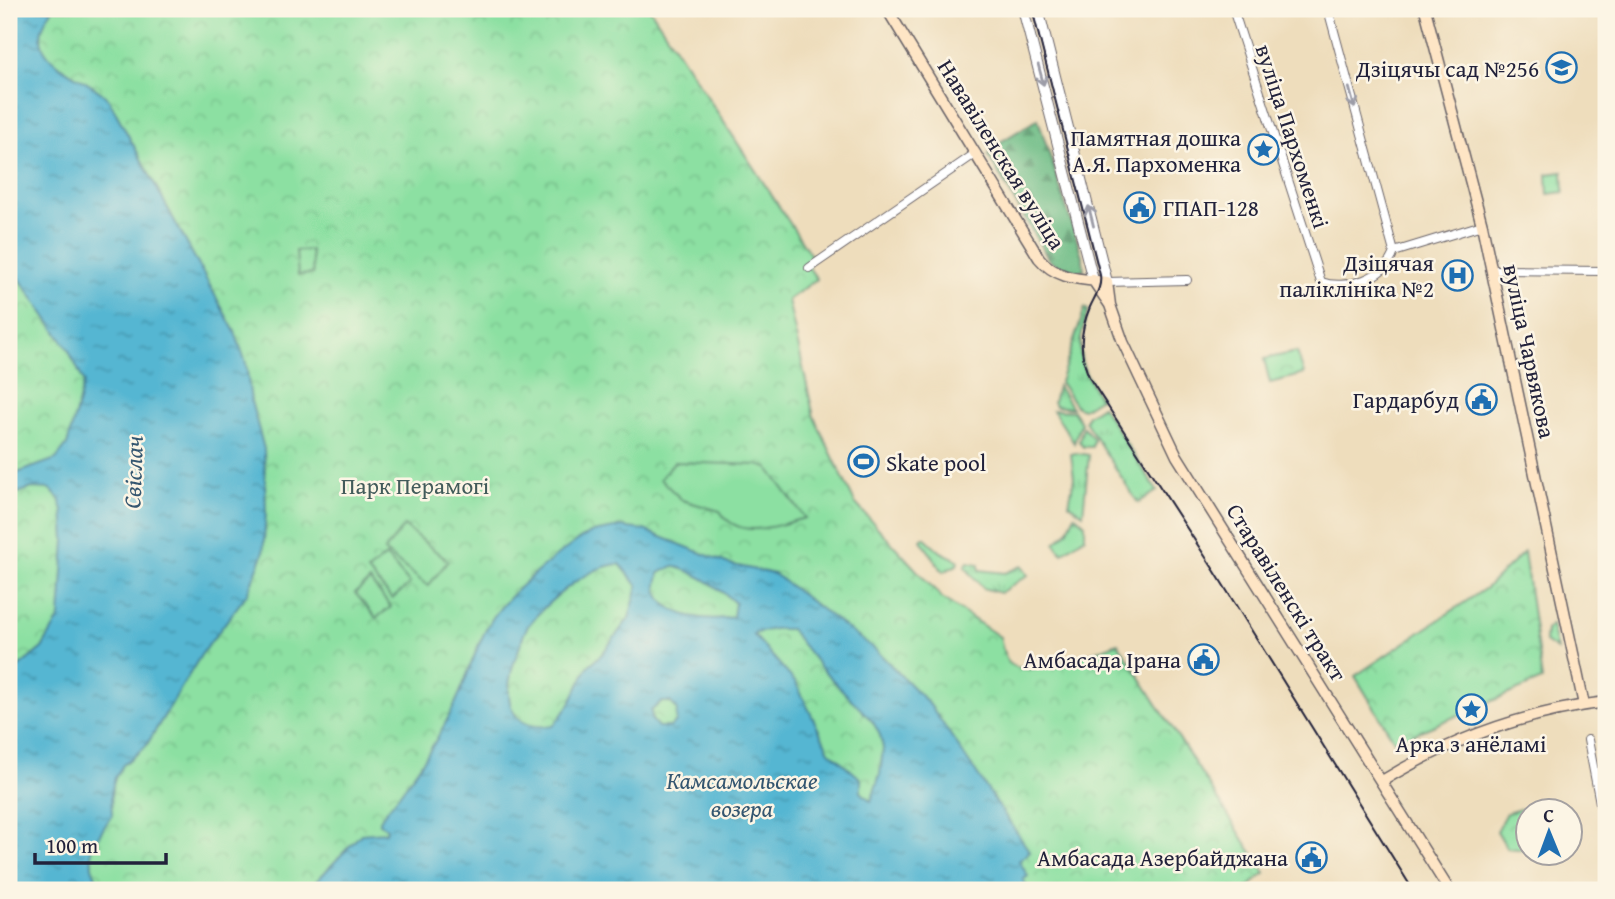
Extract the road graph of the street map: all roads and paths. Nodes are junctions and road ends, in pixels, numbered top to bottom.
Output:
1 (887, 9) edge
2 (1023, 9) edge
3 (1038, 9) edge
4 (1233, 9) edge
5 (1328, 9) edge
6 (1425, 9) edge
7 (976, 153) junction
8 (1482, 225) junction
9 (1394, 252) junction
10 (809, 268) dead end
11 (1492, 270) junction
12 (1606, 271) edge
13 (1093, 280) junction
14 (1187, 280) dead end
15 (1107, 282) junction
16 (1110, 305) junction
17 (1606, 702) edge
18 (1584, 705) junction
19 (1588, 740) dead end
20 (1382, 781) junction
21 (1606, 834) edge
22 (1449, 890) edge

1 - 7 main road, Нававіленская вуліца
2 -> 13 street, Старавіленскі тракт
15 -> 3 street, Старавіленскі тракт
4 - 9 street, вуліца Пархоменкі
5 -> 9 street
6 - 8 main road, вуліца Чарвякова
7 - 10 street
7 - 13 main road, Нававіленская вуліца
8 - 9 street
8 - 11 main road, вуліца Чарвякова
11 - 12 street
11 - 18 main road, вуліца Чарвякова
13 - 15 main road, Нававіленская вуліца
13 - 16 main road, Старавіленскі тракт
14 - 15 street
15 - 16 main road, Старавіленскі тракт
16 - 20 main road, Старавіленскі тракт
17 - 18 main road
18 - 20 main road
19 - 21 street
20 - 22 main road, Старавіленскі тракт

